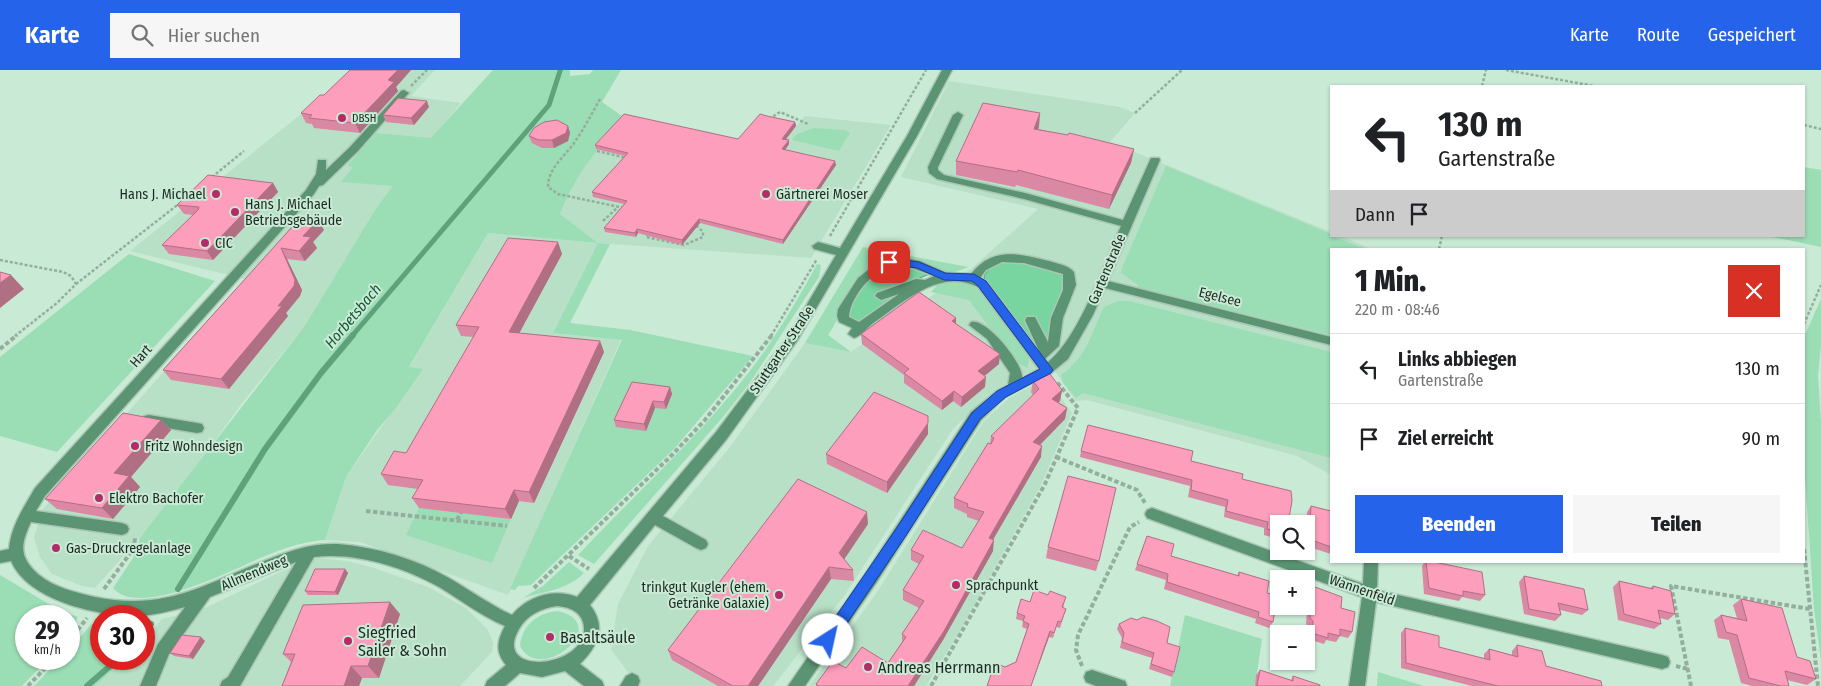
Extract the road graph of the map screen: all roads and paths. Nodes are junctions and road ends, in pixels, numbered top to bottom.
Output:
1 (427, 70) edge
2 (926, 70) edge
3 (947, 70) edge
4 (1182, 70) edge
5 (1486, 70) edge
6 (1506, 70) edge
7 (1482, 85) edge
8 (1588, 85) edge
9 (404, 94) joint
10 (600, 99) dead end
11 (1135, 113) dead end
12 (958, 115) dead end
13 (768, 120) edge
14 (808, 124) dead end
15 (1805, 126) edge
16 (1821, 129) edge
17 (244, 151) dead end
18 (597, 151) edge
19 (633, 159) edge
20 (1155, 160) dead end
21 (322, 162) dead end
22 (208, 180) edge
23 (310, 192) junction
24 (187, 198) edge
25 (618, 207) junction
26 (627, 209) edge
27 (668, 210) edge
28 (653, 215) edge
29 (662, 217) junction
30 (602, 221) dead end
31 (1126, 224) junction
32 (820, 247) junction
33 (844, 253) junction
34 (0, 260) edge
35 (944, 276) junction
36 (974, 277) junction
37 (930, 281) junction
38 (1102, 283) junction
39 (76, 284) junction
40 (1821, 284) edge
41 (881, 296) dead end
42 (1030, 320) dead end
43 (1805, 322) edge
44 (975, 325) dead end
45 (1330, 341) edge
46 (0, 349) edge
47 (1042, 355) junction
48 (1047, 370) junction
49 (1014, 386) junction
50 (109, 413) junction
51 (197, 428) dead end
52 (1056, 457) junction
53 (366, 511) dead end
54 (461, 512) edge
55 (1152, 514) junction
56 (26, 515) junction
57 (653, 517) junction
58 (457, 520) junction
59 (507, 526) dead end
60 (122, 529) joint
61 (700, 544) dead end
62 (310, 551) junction
63 (16, 554) junction
64 (0, 557) edge
65 (1805, 559) edge
66 (1371, 563) edge
67 (602, 578) junction
68 (1369, 593) junction
69 (204, 595) junction
70 (98, 605) joint
71 (580, 605) junction
72 (155, 608) edge
73 (1810, 609) junction
74 (90, 615) edge
75 (514, 623) junction
76 (80, 627) edge
77 (1662, 662) dead end
78 (571, 666) junction
79 (514, 668) junction
80 (43, 670) edge
81 (1092, 677) joint
82 (233, 685) edge
83 (28, 686) edge
84 (148, 686) edge
85 (493, 686) edge
86 (596, 686) edge
87 (796, 686) edge
88 (932, 686) edge
89 (1119, 686) edge
90 (1357, 686) edge
91 (1691, 686) edge
92 (1818, 686) edge

1 - 9 path
2 - 32 path
3 - 33 street, Stuttgarter Straße
4 - 11 path
5 - 7 path
6 - 8 path
9 - 23 street, Hart
10 - 25 path
12 - 31 street
13 - 14 path
15 - 16 path
17 - 22 path
18 - 19 path
20 - 31 street, Gartenstraße
21 - 23 street, Hart
23 - 50 street, Hart
24 - 39 path
25 - 26 path
25 - 30 path
27 - 29 path
28 - 29 path
29 - 29 path
31 - 38 street, Gartenstraße
32 - 33 street
32 - 67 path
33 - 57 street, Stuttgarter Straße
34 - 39 path
35 - 36 street
35 - 37 street
35 - 37 street
36 - 47 street
36 - 47 street
37 - 41 street
38 - 45 street, Egelsee
38 - 48 street, Gartenstraße
39 - 46 path
40 - 43 path
42 - 47 street
44 - 49 street
47 - 48 street
48 - 49 street, Gartenstraße
48 - 52 path
49 - 87 street, Gartenstraße
50 - 51 street
50 - 56 street, Hart
52 - 55 path
52 - 88 path
53 - 58 path
54 - 58 path
55 - 68 street, Wannenfeld
55 - 81 path
56 - 60 street
56 - 63 street, Hart
57 - 61 street
57 - 67 street, Stuttgarter Straße
58 - 59 path
60 - 70 path
62 - 69 street, Allmendweg
62 - 75 street, Allmendweg
62 - 82 street
63 - 64 street
63 - 70 street, Allmendweg
65 - 73 path
66 - 68 street
67 - 71 street, Stuttgarter Straße
68 - 77 street, Wannenfeld
68 - 90 street
69 - 72 street, Allmendweg
69 - 84 street
71 - 75 street
71 - 78 street
73 - 91 path
73 - 92 path
74 - 76 path
75 - 79 street
78 - 79 street
78 - 86 street
79 - 85 street
80 - 83 path
81 - 89 street

